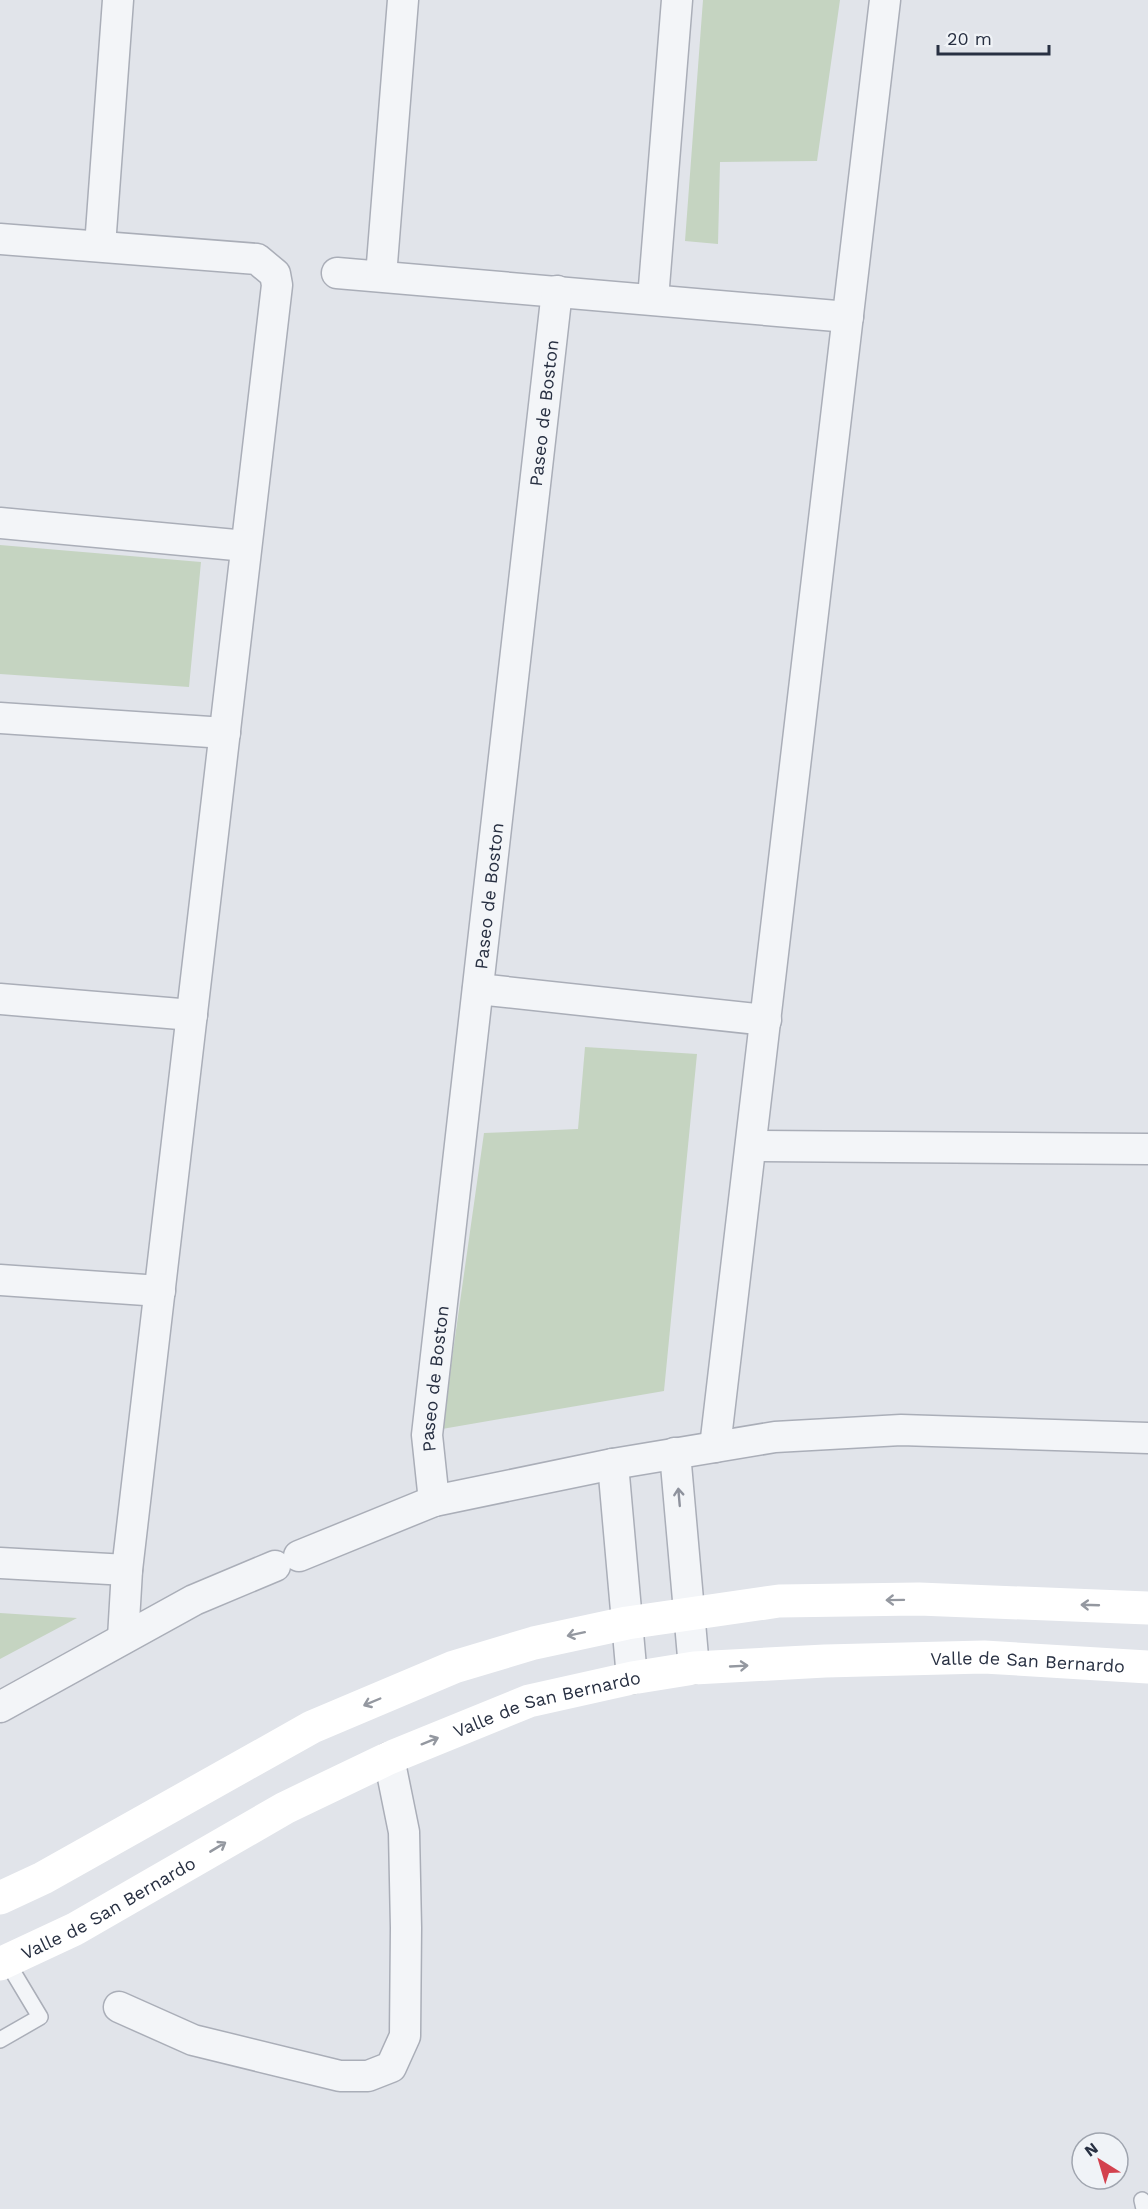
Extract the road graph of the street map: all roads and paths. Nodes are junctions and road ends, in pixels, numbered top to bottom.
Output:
1 (118, 0) edge
2 (403, 0) edge
3 (677, 0) edge
4 (885, 0) edge
5 (0, 239) edge
6 (100, 246) junction
7 (337, 273) dead end
8 (381, 276) junction
9 (557, 291) junction
10 (653, 299) junction
11 (848, 317) junction
12 (0, 523) edge
13 (246, 546) junction
14 (0, 718) edge
15 (225, 733) junction
16 (478, 989) junction
17 (0, 999) edge
18 (192, 1015) junction
19 (766, 1020) junction
20 (751, 1146) junction
21 (1148, 1149) edge
22 (0, 1280) edge
23 (160, 1291) junction
24 (1148, 1438) edge
25 (714, 1447) junction
26 (675, 1453) junction
27 (613, 1464) junction
28 (434, 1501) junction
29 (0, 1563) edge
30 (128, 1570) junction
31 (1148, 1608) edge
32 (689, 1612) junction
33 (627, 1623) junction
34 (123, 1638) junction
35 (1148, 1667) edge
36 (694, 1668) junction
37 (632, 1678) junction
38 (0, 1707) edge
39 (389, 1758) junction
40 (0, 1898) edge
41 (3, 1963) edge
42 (119, 2007) dead end
43 (0, 2040) edge

1 - 6 street
2 - 8 street
3 - 10 street
4 - 11 street
5 - 6 street
6 - 13 street
7 - 8 street
8 - 9 street
9 - 10 street
9 - 16 street, Paseo de Boston
10 - 11 street
11 - 19 street
12 - 13 street
13 - 15 street
14 - 15 street
15 - 18 street
16 - 19 street
16 - 28 street, Paseo de Boston
17 - 18 street
18 - 23 street
19 - 20 street
20 - 21 street
20 - 25 street
22 - 23 street
23 - 30 street
24 - 25 street
25 - 26 street
26 - 27 street
32 -> 26 street
27 - 28 street
27 - 33 street
28 - 34 street
29 - 30 street
30 - 34 street
31 -> 32 street
32 - 33 street
32 - 36 street
33 - 37 street
33 -> 40 street
34 - 38 street
36 -> 35 street, Valle de San Bernardo
36 - 37 street, Valle de San Bernardo
39 -> 37 street, Valle de San Bernardo
41 -> 39 street, Valle de San Bernardo
39 - 42 street
41 - 43 lane

